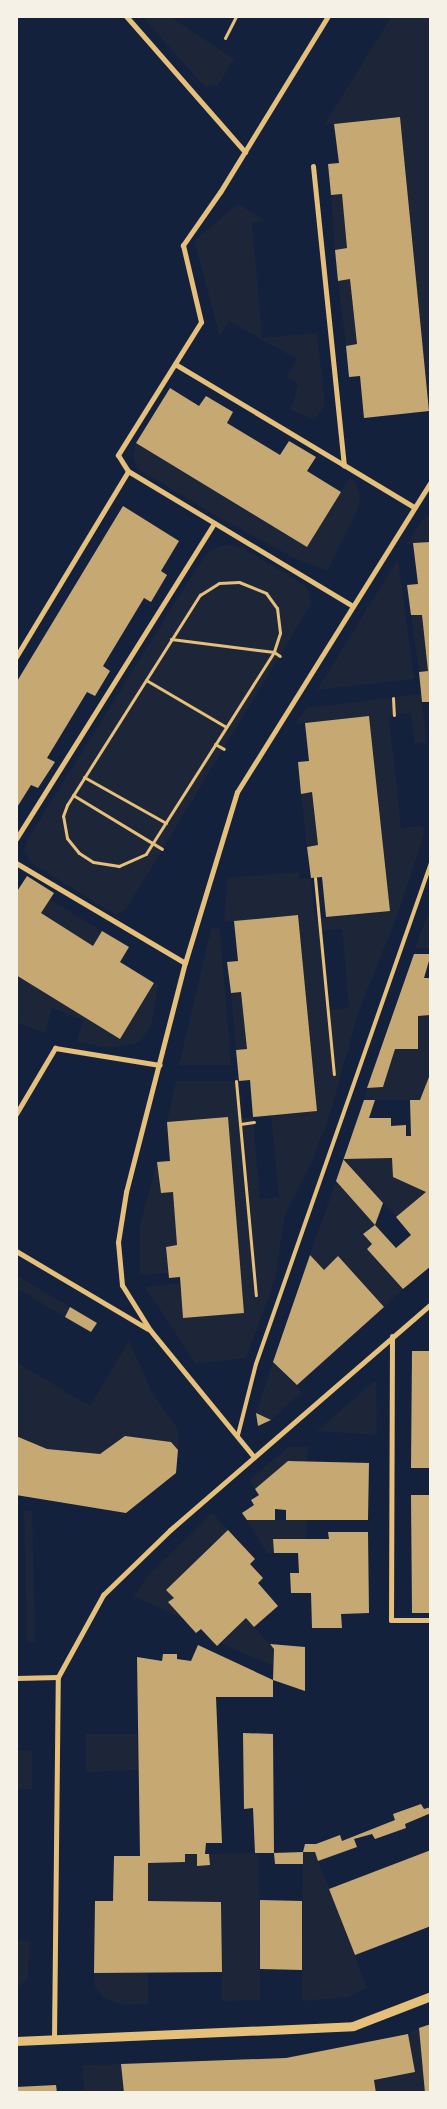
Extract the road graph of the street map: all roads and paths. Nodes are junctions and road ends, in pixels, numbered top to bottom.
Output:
1 (126, 16) edge
2 (236, 16) edge
3 (328, 16) edge
4 (226, 38) dead end
5 (245, 152) junction
6 (313, 166) dead end
7 (175, 364) junction
8 (344, 466) junction
9 (128, 471) junction
10 (431, 482) edge
11 (429, 489) edge
12 (414, 507) junction
13 (214, 523) junction
14 (353, 606) junction
15 (164, 635) dead end
16 (171, 639) junction
17 (274, 652) junction
18 (280, 656) dead end
19 (16, 657) edge
20 (146, 680) junction
21 (393, 698) dead end
22 (394, 715) dead end
23 (226, 727) junction
24 (215, 744) junction
25 (224, 749) dead end
26 (78, 773) dead end
27 (85, 777) junction
28 (73, 795) junction
29 (166, 823) junction
30 (16, 839) edge
31 (154, 844) junction
32 (162, 849) dead end
33 (16, 863) edge
34 (431, 863) edge
35 (315, 878) dead end
36 (185, 963) junction
37 (160, 1065) junction
38 (334, 1076) dead end
39 (236, 1082) dead end
40 (16, 1114) edge
41 (254, 1122) dead end
42 (240, 1124) junction
43 (16, 1251) edge
44 (257, 1300) dead end
45 (431, 1304) edge
46 (150, 1330) junction
47 (392, 1336) junction
48 (238, 1435) junction
49 (254, 1458) junction
50 (431, 1620) edge
51 (58, 1677) junction
52 (16, 1678) edge
53 (431, 1996) edge
54 (16, 2040) edge
55 (54, 2040) junction

1 - 5 street
2 - 4 path
3 - 5 street
5 - 7 street
6 - 8 street
7 - 8 street
7 - 9 street
8 - 12 street
9 - 13 street
9 - 19 street
10 - 11 street
11 - 12 street
12 - 14 street
13 - 14 street
13 - 30 street
14 - 36 street
15 - 16 path
16 - 17 path
16 - 17 path
16 - 20 path
17 - 18 path
17 - 23 path
20 - 23 path
20 - 27 path
21 - 22 path
23 - 24 path
24 - 25 path
24 - 29 path
26 - 27 path
27 - 28 path
27 - 29 path
28 - 31 path
28 - 31 path
29 - 31 path
31 - 32 path
33 - 36 street
34 - 48 lane
35 - 38 path
36 - 37 street
37 - 40 street
37 - 46 street
39 - 42 path
41 - 42 path
42 - 44 path
43 - 46 street
45 - 47 street
46 - 48 street
47 - 49 street
47 - 50 street
48 - 49 street
49 - 51 street
51 - 52 street
51 - 55 street
53 - 55 street
54 - 55 street

